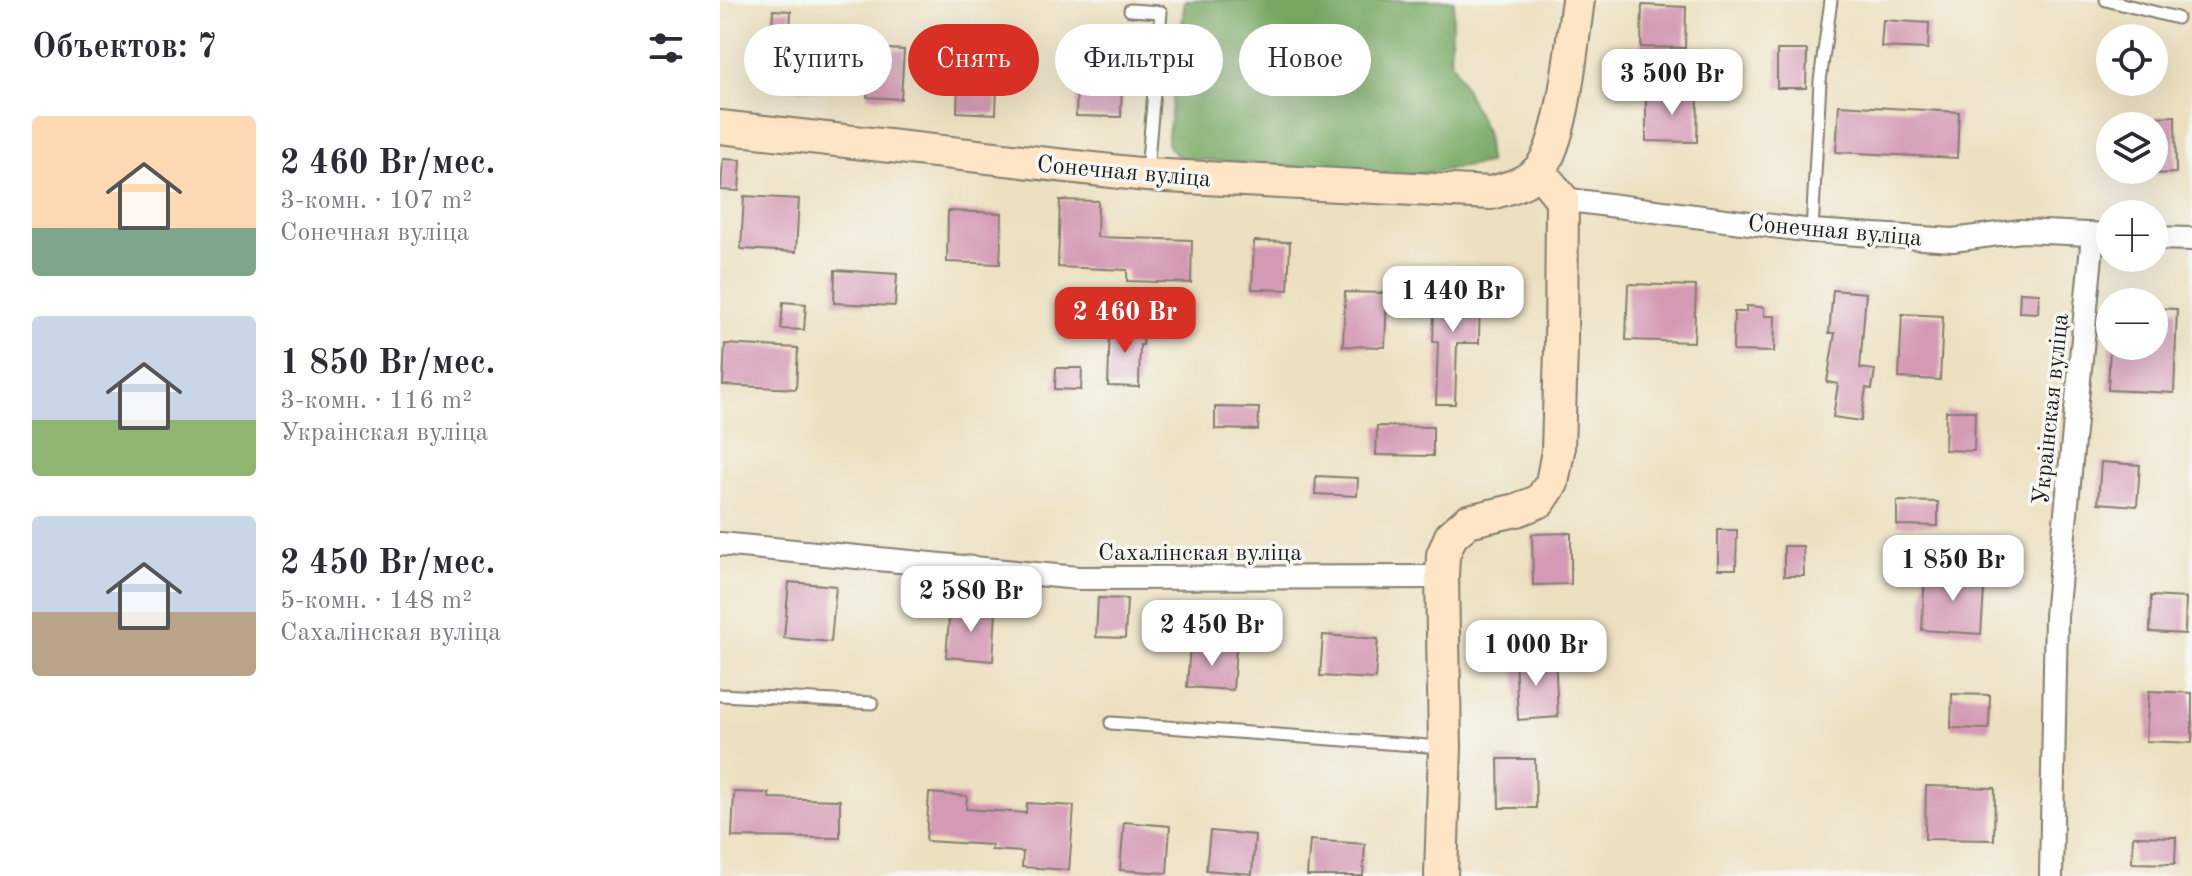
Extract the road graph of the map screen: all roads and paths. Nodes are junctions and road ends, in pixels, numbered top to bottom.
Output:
1 (1578, 0) edge
2 (1831, 0) edge
3 (2106, 0) edge
4 (1130, 10) dead end
5 (2177, 18) dead end
6 (720, 127) edge
7 (1147, 175) junction
8 (1533, 175) junction
9 (1562, 199) junction
10 (1812, 231) junction
11 (2096, 235) edge
12 (2168, 238) edge
13 (2192, 239) edge
14 (2098, 272) edge
15 (720, 544) edge
16 (1442, 577) junction
17 (720, 695) edge
18 (872, 703) dead end
19 (1111, 723) dead end
20 (1445, 747) junction
21 (1441, 876) edge
22 (2051, 876) edge

1 - 8 street
2 - 10 lane
3 - 5 lane
4 - 7 lane
6 - 7 street, Сонечная вуліца
7 - 8 street, Сонечная вуліца
8 - 9 street
9 - 10 street, Сонечная вуліца
9 - 16 street
10 - 11 street, Сонечная вуліца
12 - 13 street
14 - 22 street, Украінская вуліца
15 - 16 street, Сахалінская вуліца
16 - 20 street
17 - 18 lane
19 - 20 lane
20 - 21 street

